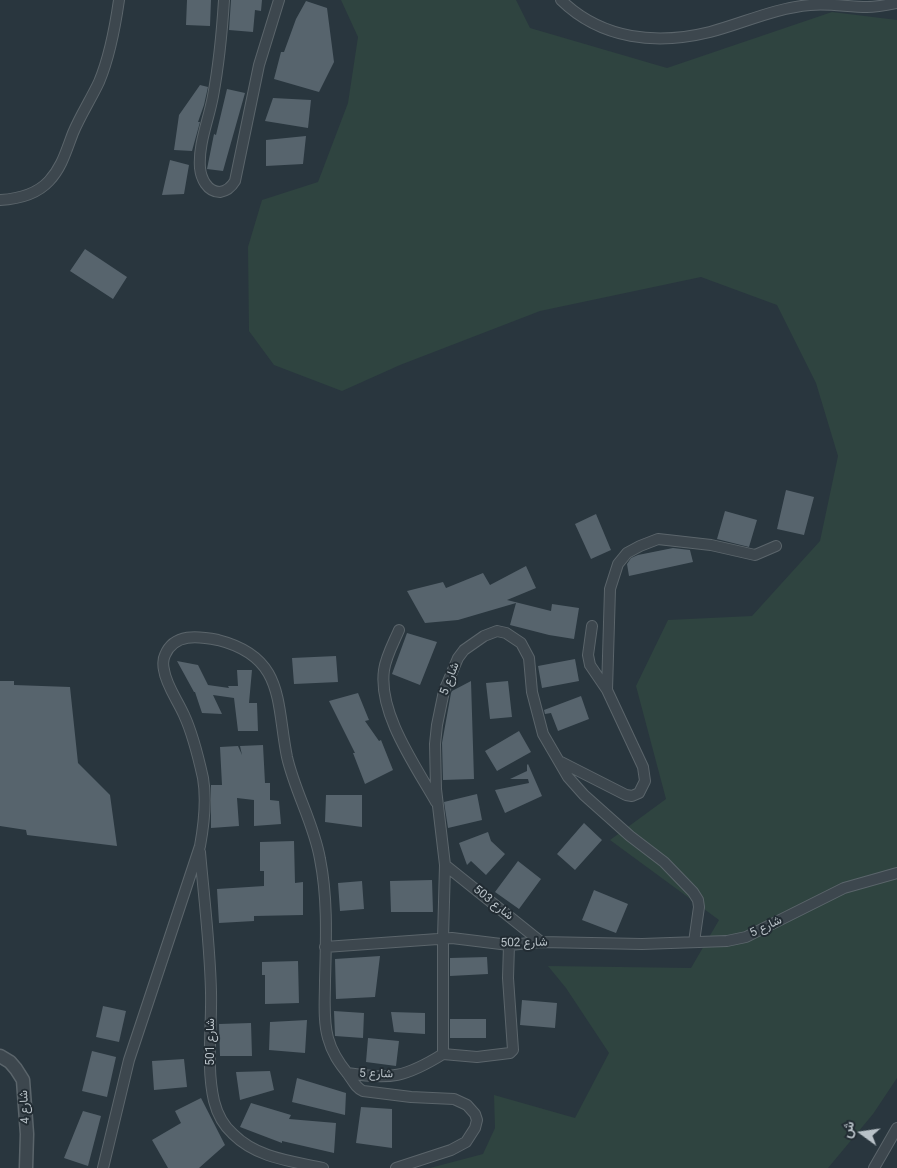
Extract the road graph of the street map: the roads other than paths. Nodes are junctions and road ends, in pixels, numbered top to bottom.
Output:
1 (119, 0) edge
2 (224, 0) edge
3 (279, 0) edge
4 (561, 0) edge
5 (897, 3) edge
6 (0, 200) edge
7 (776, 546) dead end
8 (592, 626) dead end
9 (399, 630) dead end
10 (607, 690) junction
11 (560, 762) junction
12 (438, 805) junction
13 (200, 846) junction
14 (445, 865) junction
15 (897, 873) edge
16 (443, 939) junction
17 (541, 942) junction
18 (694, 942) junction
19 (509, 945) junction
20 (326, 947) junction
21 (443, 1054) junction
22 (0, 1056) edge
23 (347, 1073) junction
24 (897, 1128) edge
25 (26, 1168) edge
26 (103, 1168) edge
27 (323, 1168) edge
28 (396, 1168) edge
29 (874, 1168) edge

1 - 6 street
2 - 3 street
4 - 5 street
7 - 10 street
8 - 10 street
9 - 12 street
10 - 11 street
11 - 12 street, شارع 5
11 - 18 street, شارع 5
12 - 14 street, شارع 5
13 - 20 street, شارع 5
13 - 26 street, شارع 5
13 - 27 street, شارع 501
14 - 16 street, شارع 5
14 - 17 street, شارع 503
15 - 18 street, شارع 5
16 - 19 street, شارع 502
16 - 20 street, شارع 502
16 - 21 street, شارع 5
17 - 18 street, شارع 502
17 - 19 street, شارع 502
19 - 21 street
20 - 23 street, شارع 5
21 - 23 street, شارع 5
22 - 25 street, شارع 4
23 - 28 street
24 - 29 street

